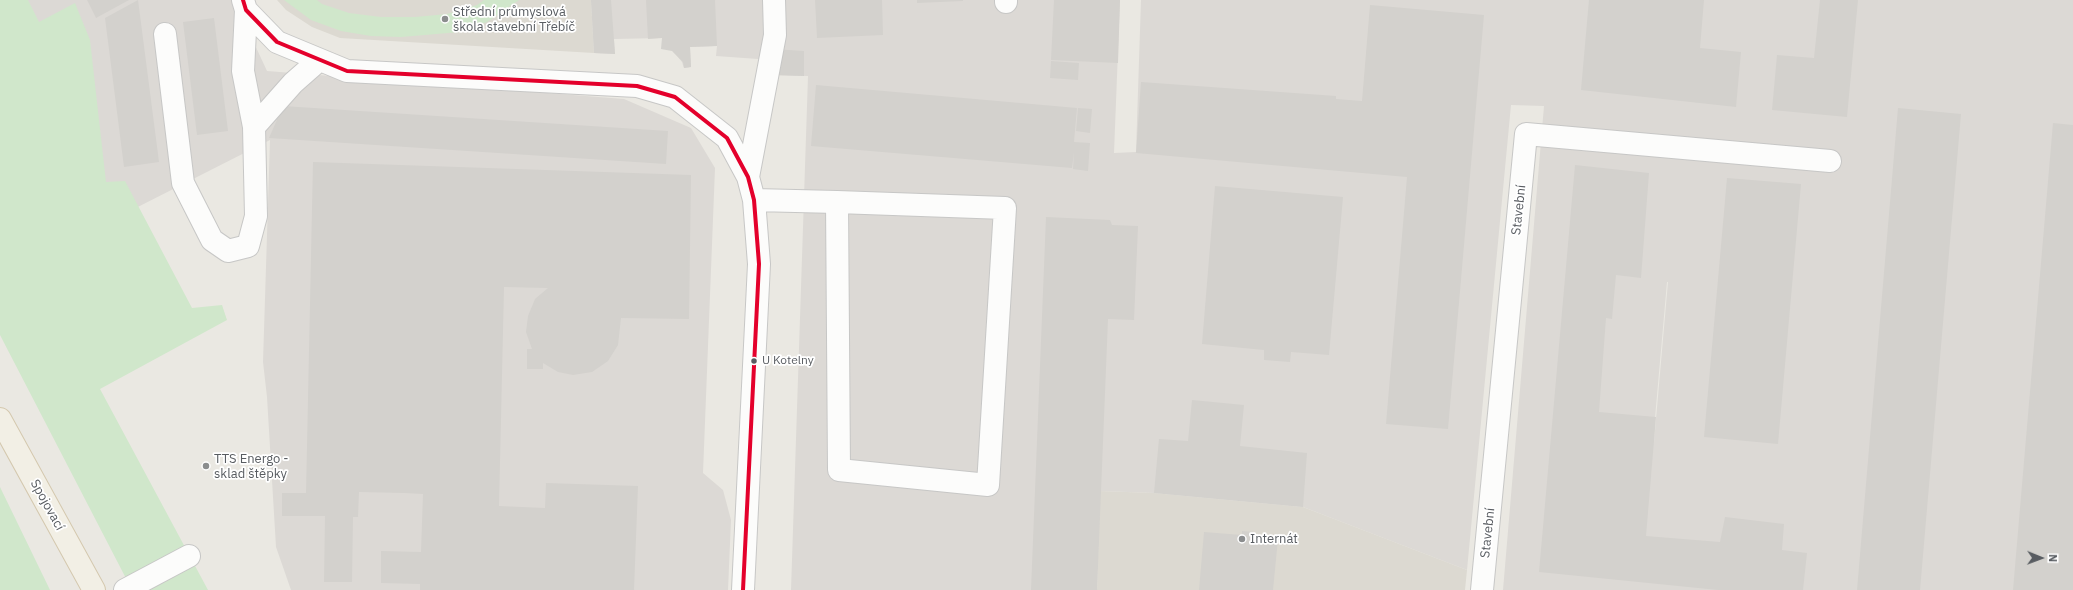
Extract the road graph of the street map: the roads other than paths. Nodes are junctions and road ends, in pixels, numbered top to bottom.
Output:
1 (774, 0) edge
2 (245, 5) edge
3 (165, 34) dead end
4 (318, 61) junction
5 (254, 127) junction
6 (1830, 161) dead end
7 (748, 177) junction
8 (754, 200) junction
9 (837, 202) junction
10 (0, 419) edge
11 (189, 556) dead end
12 (94, 590) edge
13 (125, 590) edge
14 (743, 590) edge
15 (1482, 590) edge

1 - 7 street
2 - 4 street
2 - 5 street
3 - 5 street
4 - 5 street
4 - 7 street
6 - 15 street, Stavební
7 - 8 street
8 - 9 street
8 - 14 street
9 - 9 street
10 - 12 main road, Spojovací
11 - 13 street

